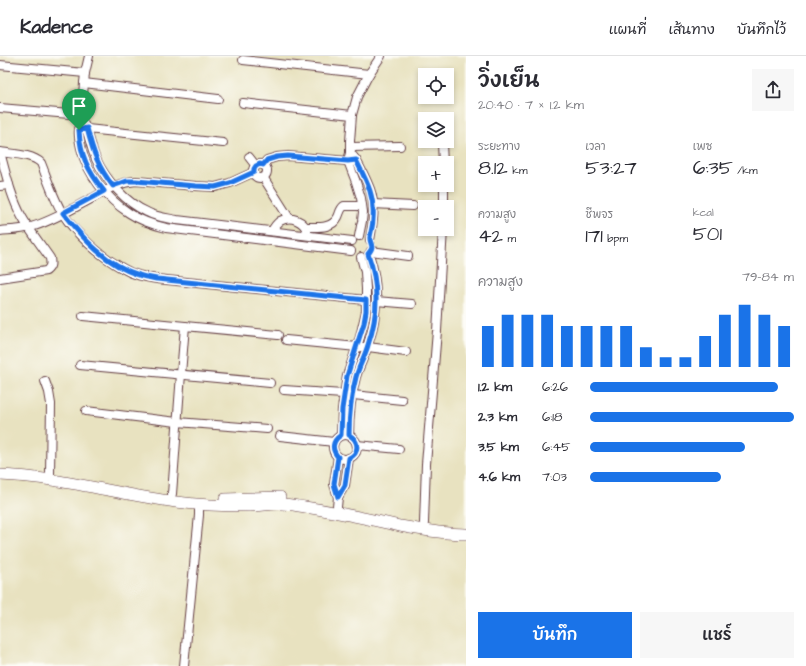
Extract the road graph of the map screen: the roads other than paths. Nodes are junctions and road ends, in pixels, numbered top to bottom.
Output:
1 (89, 56) edge
2 (380, 56) edge
3 (243, 60) dead end
4 (0, 65) edge
5 (85, 73) junction
6 (369, 74) junction
7 (84, 83) junction
8 (218, 99) dead end
9 (243, 103) dead end
10 (0, 108) edge
11 (352, 115) junction
12 (82, 118) junction
13 (83, 129) junction
14 (223, 143) dead end
15 (400, 146) dead end
16 (0, 152) edge
17 (351, 155) junction
18 (249, 157) dead end
19 (257, 168) junction
20 (9, 185) junction
21 (0, 186) edge
22 (113, 186) junction
23 (104, 191) junction
24 (373, 204) junction
25 (362, 206) junction
26 (413, 206) dead end
27 (63, 213) junction
28 (289, 218) junction
29 (306, 226) junction
30 (29, 228) junction
31 (243, 228) junction
32 (0, 231) edge
33 (272, 232) junction
34 (309, 236) junction
35 (359, 236) junction
36 (443, 236) edge
37 (242, 238) junction
38 (370, 240) junction
39 (352, 241) junction
40 (351, 251) junction
41 (367, 254) junction
42 (408, 256) dead end
43 (0, 278) edge
44 (366, 300) junction
45 (376, 301) junction
46 (412, 304) dead end
47 (83, 316) dead end
48 (185, 326) junction
49 (278, 335) dead end
50 (286, 340) dead end
51 (357, 347) junction
52 (368, 347) junction
53 (406, 352) dead end
54 (80, 365) dead end
55 (181, 374) junction
56 (45, 381) dead end
57 (270, 383) dead end
58 (284, 390) dead end
59 (344, 394) junction
60 (353, 395) junction
61 (402, 400) dead end
62 (86, 411) dead end
63 (177, 422) junction
64 (266, 429) dead end
65 (345, 435) junction
66 (280, 436) dead end
67 (334, 442) junction
68 (357, 445) junction
69 (398, 449) dead end
70 (338, 457) junction
71 (349, 458) junction
72 (0, 470) edge
73 (50, 474) junction
74 (0, 475) edge
75 (172, 494) junction
76 (199, 505) junction
77 (337, 506) junction
78 (424, 523) junction
79 (466, 527) edge
80 (466, 534) edge
81 (184, 666) edge

1 - 5 street
2 - 6 street
3 - 6 street
4 - 5 street
5 - 7 street
6 - 11 street
7 - 8 street
7 - 12 street
9 - 11 street
10 - 12 street
11 - 17 street
12 - 13 street
13 - 14 street
13 - 22 street
13 - 23 street
15 - 17 street
16 - 20 street
16 - 27 street
17 - 19 street
17 - 24 street
17 - 25 street
18 - 19 street
19 - 22 street
19 - 28 street
20 - 21 street
20 - 30 street
22 - 23 street
22 - 31 street
23 - 27 street
23 - 37 street
24 - 26 street
24 - 38 street
25 - 29 street
25 - 35 street
27 - 30 street
27 - 44 street
28 - 29 street
28 - 33 street
29 - 34 street
30 - 32 street
30 - 43 street
31 - 33 street
31 - 37 street
33 - 34 street
34 - 39 street
35 - 38 street
35 - 39 street
36 - 78 street
37 - 40 street
38 - 41 street
39 - 40 street
40 - 41 street
41 - 42 street
41 - 44 street
41 - 45 street
44 - 51 street
45 - 46 street
45 - 52 street
47 - 48 street
48 - 49 street
48 - 55 street
50 - 51 street
51 - 52 street
51 - 59 street
52 - 53 street
52 - 60 street
54 - 55 street
55 - 57 street
55 - 63 street
56 - 73 street
58 - 59 street
59 - 65 street
60 - 61 street
60 - 65 street
62 - 63 street
63 - 64 street
63 - 75 street
65 - 67 street
65 - 68 street
66 - 67 street
67 - 70 street
68 - 69 street
68 - 71 street
70 - 71 street
70 - 77 street
71 - 77 street
72 - 73 street
73 - 75 street
74 - 76 street
75 - 77 street
76 - 77 street
76 - 81 street
77 - 78 street
77 - 80 street
78 - 79 street

